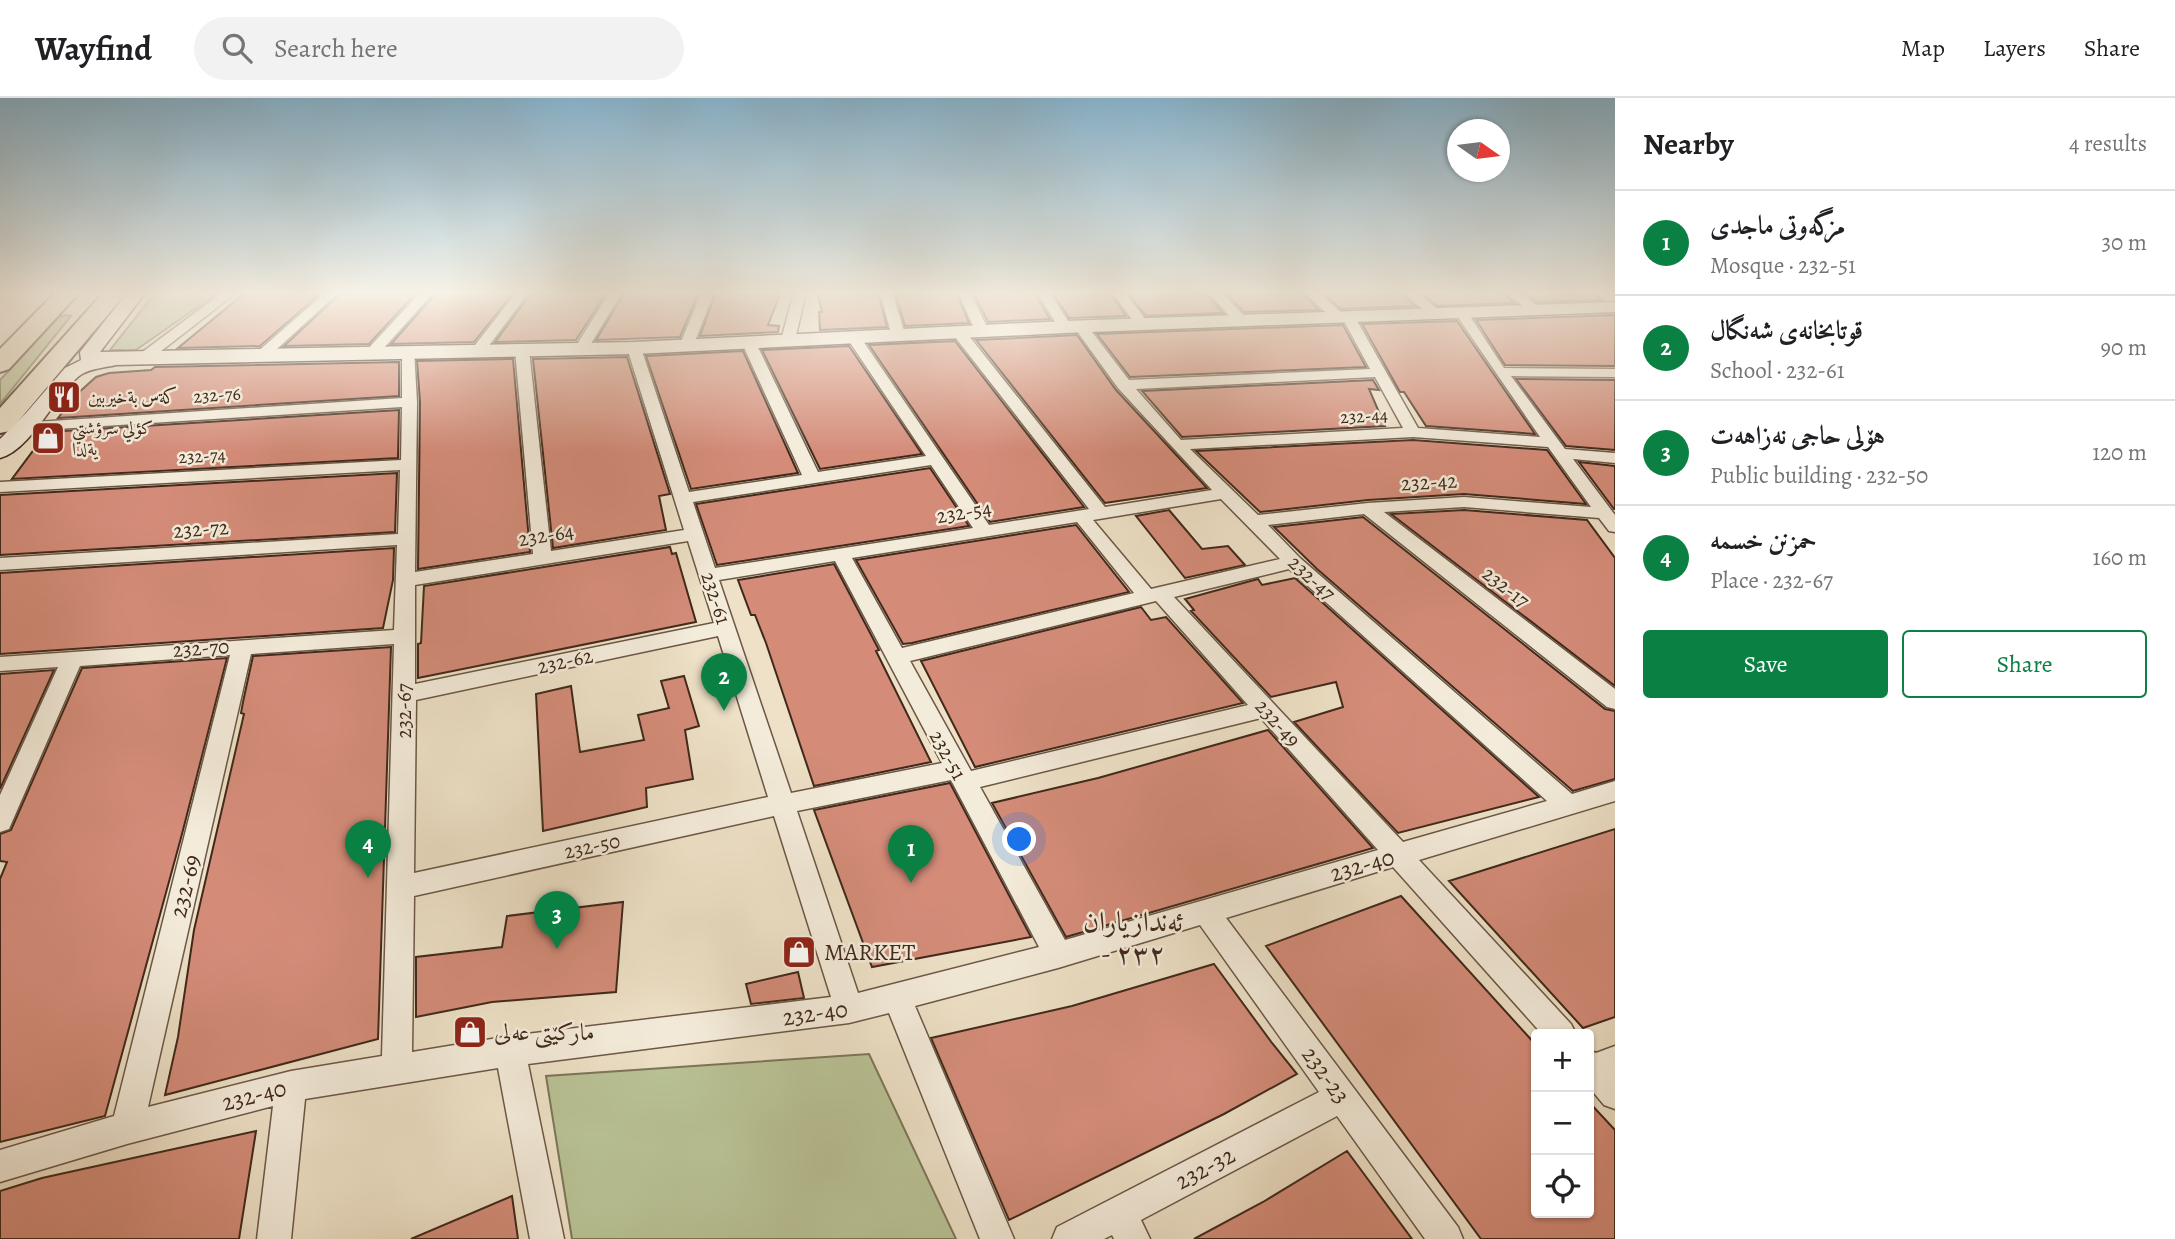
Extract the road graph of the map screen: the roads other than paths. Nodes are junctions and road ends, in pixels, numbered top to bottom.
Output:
1 (69, 345) edge
2 (96, 345) edge
3 (160, 345) edge
4 (273, 345) edge
5 (379, 345) edge
6 (482, 345) edge
7 (582, 345) edge
8 (670, 345) edge
9 (750, 345) edge
10 (859, 345) edge
11 (969, 345) edge
12 (1089, 345) edge
13 (1362, 345) edge
14 (1482, 345) edge
15 (634, 348) junction
16 (580, 349) junction
17 (522, 350) junction
18 (477, 352) junction
19 (409, 353) junction
20 (370, 355) junction
21 (260, 357) junction
22 (118, 359) junction
23 (142, 359) junction
24 (1500, 372) junction
25 (1380, 373) junction
26 (1615, 373) edge
27 (1123, 385) junction
28 (410, 402) junction
29 (0, 425) edge
30 (26, 426) junction
31 (1413, 432) junction
32 (1178, 446) junction
33 (1556, 448) junction
34 (0, 451) edge
35 (1615, 457) edge
36 (937, 459) junction
37 (407, 465) junction
38 (812, 478) junction
39 (0, 486) edge
40 (1227, 493) junction
41 (684, 498) junction
42 (1368, 508) junction
43 (1101, 513) junction
44 (1081, 516) junction
45 (1610, 520) edge
46 (1256, 521) junction
47 (985, 532) junction
48 (695, 534) junction
49 (405, 539) junction
50 (841, 555) junction
51 (543, 558) junction
52 (1293, 562) junction
53 (0, 564) edge
54 (709, 575) junction
55 (405, 580) junction
56 (1153, 594) junction
57 (725, 628) junction
58 (403, 636) junction
59 (243, 645) junction
60 (73, 657) junction
61 (895, 657) junction
62 (0, 664) edge
63 (405, 694) junction
64 (1615, 701) edge
65 (1265, 709) junction
66 (959, 776) junction
67 (1615, 791) edge
68 (783, 804) junction
69 (1568, 805) junction
70 (0, 822) edge
71 (1398, 855) junction
72 (402, 887) junction
73 (1205, 911) junction
74 (1058, 955) junction
75 (897, 997) junction
76 (849, 1009) junction
77 (1556, 1029) edge
78 (509, 1051) junction
79 (1599, 1065) edge
80 (397, 1068) junction
81 (291, 1086) junction
82 (1615, 1094) edge
83 (1341, 1097) junction
84 (127, 1128) junction
85 (0, 1166) edge
86 (1126, 1226) edge
87 (274, 1239) edge
88 (547, 1239) edge
89 (997, 1239) edge
90 (1069, 1239) edge
91 (1446, 1239) edge

1 - 29 highway
2 - 22 main road
3 - 23 street
4 - 21 street
5 - 20 street
6 - 18 street
7 - 16 street
8 - 15 main road
9 - 38 street
10 - 36 street
11 - 43 street
12 - 27 street, 232-47
13 - 25 street
14 - 24 street
15 - 16 main road
15 - 41 street, 232-61
16 - 17 main road
17 - 18 main road
17 - 51 street
18 - 19 main road
19 - 20 main road
19 - 28 street, 232-67
20 - 21 main road
21 - 23 main road
22 - 23 main road
22 - 30 main road
24 - 26 street
24 - 33 street
25 - 27 street
25 - 31 street
27 - 32 street, 232-47
28 - 30 street, 232-76
28 - 37 street, 232-67
30 - 34 main road
31 - 32 street, 232-44
31 - 33 street, 232-44
32 - 40 street, 232-47
33 - 35 street, 232-44
33 - 45 street
36 - 38 street
36 - 47 street
37 - 39 street, 232-74
37 - 49 street, 232-67
38 - 41 street
40 - 43 street, 232-54
40 - 46 street, 232-47
41 - 48 street, 232-61
42 - 45 street, 232-42
42 - 46 street, 232-42
42 - 64 street, 232-17
43 - 44 street, 232-54
44 - 47 street, 232-54
44 - 56 street, 232-49
46 - 52 street, 232-47
47 - 50 street, 232-54
48 - 51 street, 232-64
48 - 54 street, 232-61
49 - 53 street, 232-72
49 - 55 street, 232-67
50 - 54 street, 232-54
50 - 61 street, 232-51
51 - 55 street, 232-64
52 - 56 street
52 - 69 street, 232-47
54 - 57 street, 232-61
55 - 58 street, 232-67
56 - 61 street
56 - 65 street, 232-49
57 - 63 street, 232-62
57 - 68 street, 232-61
58 - 59 street, 232-70
58 - 63 street, 232-67
59 - 60 street, 232-70
59 - 84 street, 232-69
60 - 62 street, 232-70
60 - 70 street
61 - 66 street, 232-51
63 - 72 street, 232-67
65 - 66 street, 232-50
65 - 71 street, 232-49
66 - 68 street, 232-50
66 - 74 street, 232-51
67 - 69 street, 232-40
68 - 72 street, 232-50
68 - 76 street, 232-61
69 - 71 street, 232-40
71 - 73 street, 232-40
71 - 77 street, 232-49
72 - 80 street, 232-67
73 - 74 street, 232-40
73 - 83 street, 232-23
74 - 75 street, 232-40
75 - 76 street, 232-40
75 - 89 street
76 - 78 street, 232-40
78 - 80 street, 232-40
78 - 88 street
79 - 82 street
80 - 81 street, 232-40
81 - 84 street, 232-40
81 - 87 street
83 - 86 street, 232-32
83 - 91 street, 232-23
84 - 85 street, 232-40
86 - 90 street, 232-32

